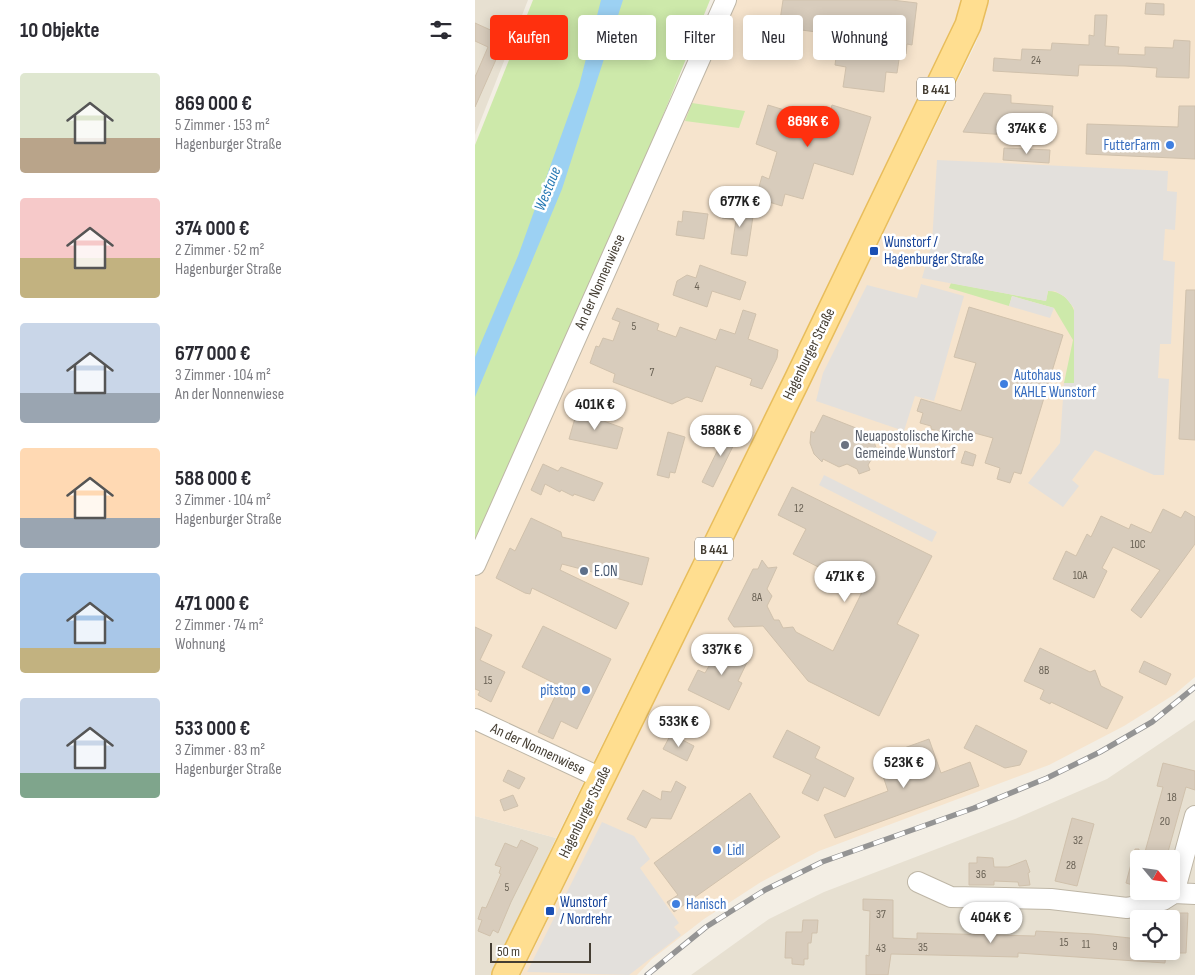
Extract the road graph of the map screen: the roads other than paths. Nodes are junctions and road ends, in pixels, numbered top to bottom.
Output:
1 (726, 0) edge
2 (975, 0) edge
3 (475, 565) edge
4 (475, 719) edge
5 (601, 778) junction
6 (1195, 816) edge
7 (1180, 871) edge
8 (918, 882) dead end
9 (1180, 893) edge
10 (1195, 894) edge
11 (1163, 900) edge
12 (505, 975) edge

1 - 3 street, An der Nonnenwiese
2 - 5 main road, Hagenburger Straße / B 441
4 - 5 street, An der Nonnenwiese
5 - 12 main road, Hagenburger Straße / B 441
6 - 7 street
8 - 11 street
9 - 10 street

